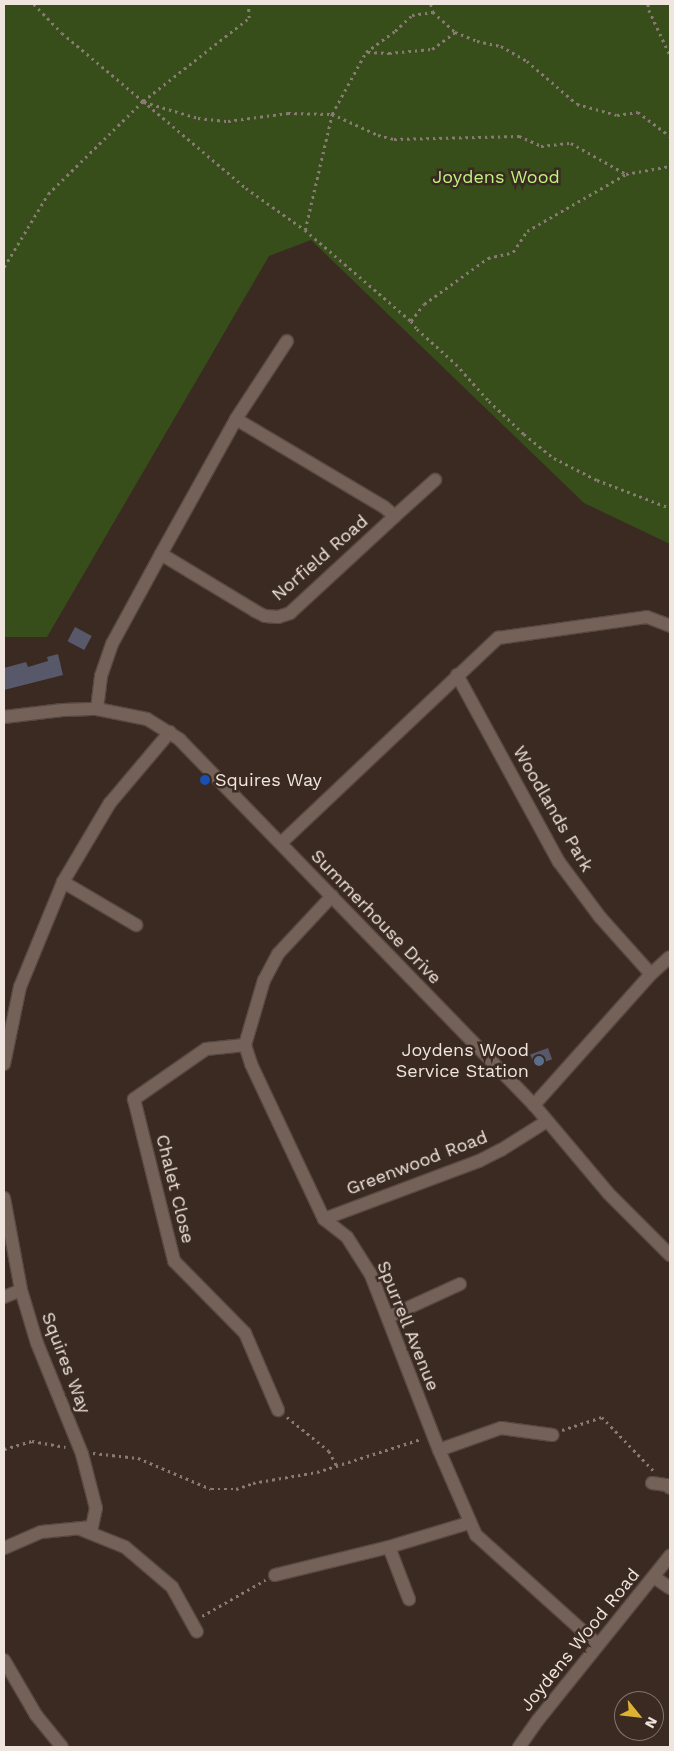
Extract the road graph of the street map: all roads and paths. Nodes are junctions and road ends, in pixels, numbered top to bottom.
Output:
1 (34, 4) edge
2 (248, 4) edge
3 (431, 4) edge
4 (648, 4) edge
5 (433, 12) junction
6 (455, 32) junction
7 (366, 52) junction
8 (670, 55) edge
9 (143, 101) junction
10 (332, 114) junction
11 (670, 136) edge
12 (670, 166) edge
13 (626, 174) junction
14 (305, 230) junction
15 (4, 267) edge
16 (411, 321) junction
17 (287, 341) dead end
18 (236, 419) junction
19 (436, 480) dead end
20 (670, 508) edge
21 (395, 516) junction
22 (161, 554) junction
23 (670, 626) edge
24 (458, 675) junction
25 (97, 709) junction
26 (4, 717) edge
27 (170, 732) junction
28 (281, 843) junction
29 (63, 882) junction
30 (332, 896) junction
31 (136, 924) dead end
32 (670, 957) edge
33 (651, 974) junction
34 (245, 1045) junction
35 (4, 1064) edge
36 (534, 1105) junction
37 (547, 1121) junction
38 (4, 1198) edge
39 (324, 1218) junction
40 (670, 1255) edge
41 (460, 1284) dead end
42 (21, 1290) junction
43 (4, 1297) edge
44 (388, 1317) junction
45 (278, 1410) joint
46 (433, 1436) junction
47 (552, 1436) joint
48 (4, 1449) edge
49 (80, 1450) junction
50 (439, 1450) junction
51 (337, 1466) junction
52 (652, 1483) dead end
53 (668, 1487) edge
54 (469, 1523) junction
55 (80, 1529) junction
56 (389, 1547) junction
57 (4, 1548) edge
58 (670, 1556) edge
59 (275, 1575) joint
60 (654, 1577) junction
61 (670, 1588) edge
62 (409, 1599) dead end
63 (194, 1627) joint
64 (598, 1644) junction
65 (4, 1660) edge
66 (62, 1747) edge
67 (519, 1747) edge

1 - 9 path
2 - 9 path
3 - 5 path
4 - 8 path
5 - 6 path
5 - 7 path
6 - 7 path
6 - 11 path
7 - 10 path
9 - 10 path
9 - 14 path
9 - 15 path
10 - 13 path
10 - 14 path
12 - 13 path
13 - 16 path
14 - 16 path
16 - 20 path
17 - 18 street
18 - 21 street, Norfield Road
18 - 22 street
19 - 21 street, Norfield Road
21 - 22 street, Norfield Road
22 - 25 street
23 - 24 street
24 - 28 street
24 - 33 street, Woodlands Park
25 - 26 street, Summerhouse Drive
25 - 27 street, Summerhouse Drive
27 - 28 street, Summerhouse Drive
27 - 29 street
28 - 30 street, Summerhouse Drive
29 - 31 street
29 - 35 street
30 - 34 street
30 - 36 street, Summerhouse Drive
32 - 33 street
33 - 36 street
34 - 39 street, Spurrell Avenue
34 - 45 street, Chalet Close
36 - 37 street, Summerhouse Drive
37 - 39 street, Greenwood Road
37 - 40 street, Summerhouse Drive
38 - 42 street, Squires Way
39 - 44 street, Spurrell Avenue
41 - 44 street
42 - 43 street
42 - 49 street, Squires Way
44 - 46 street, Spurrell Avenue
45 - 51 path
46 - 50 street, Spurrell Avenue
46 - 51 path
47 - 50 street
47 - 53 path
48 - 49 path
49 - 51 path
49 - 55 street, Squires Way
50 - 54 street, Spurrell Avenue
52 - 53 street
54 - 56 street
54 - 64 street, Spurrell Avenue
55 - 57 street
55 - 63 street
56 - 59 street
56 - 62 street
58 - 60 street, Joydens Wood Road
59 - 63 path
60 - 61 street
60 - 64 street, Joydens Wood Road
64 - 67 street, Joydens Wood Road
65 - 66 street

